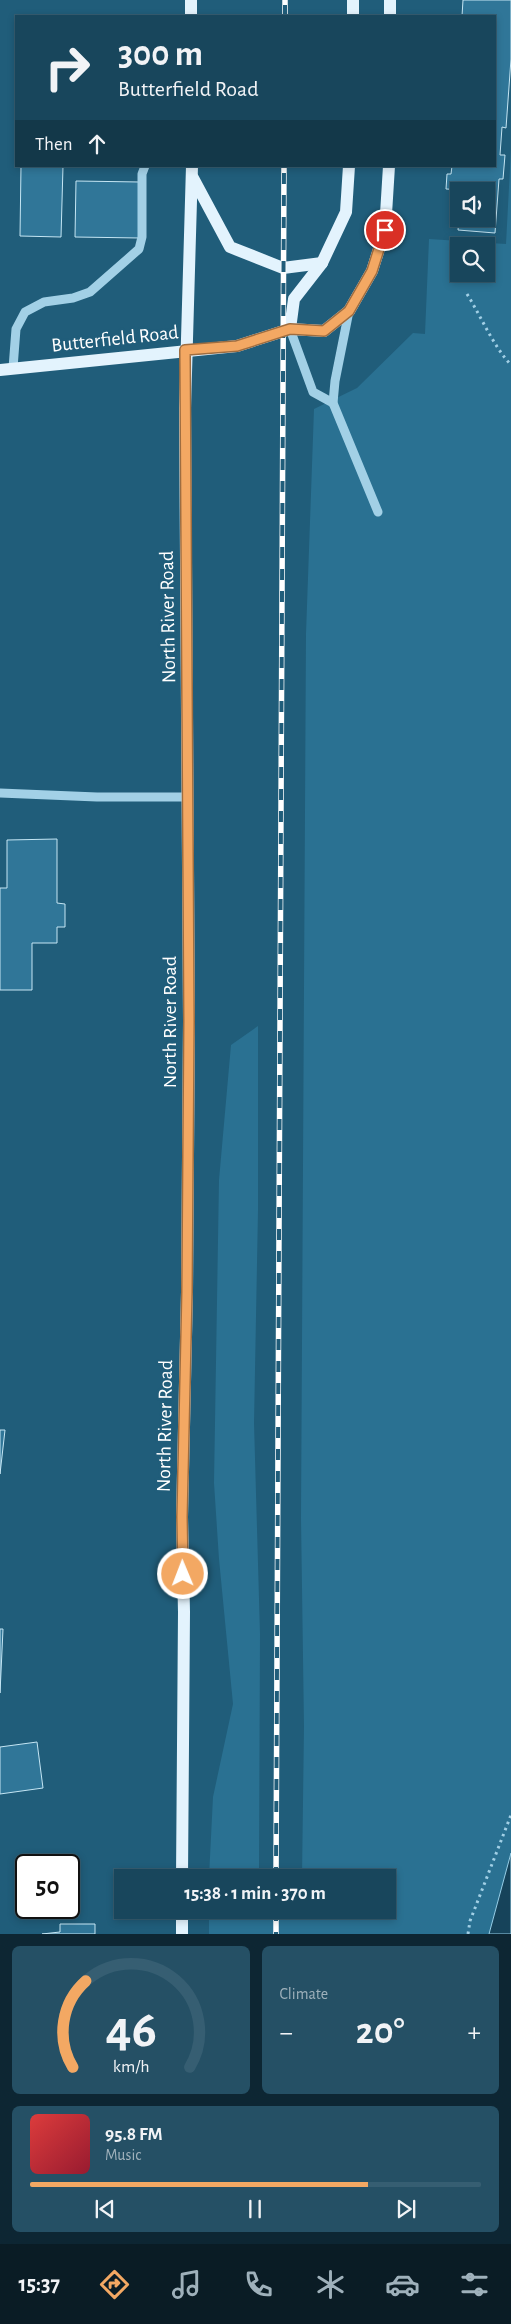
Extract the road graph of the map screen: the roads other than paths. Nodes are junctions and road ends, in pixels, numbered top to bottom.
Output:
1 (191, 0) edge
2 (353, 0) edge
3 (390, 0) edge
4 (191, 15) edge
5 (353, 15) edge
6 (390, 15) edge
7 (145, 167) edge
8 (349, 167) edge
9 (389, 167) edge
10 (192, 172) edge
11 (322, 263) junction
12 (349, 311) junction
13 (290, 329) junction
14 (185, 350) junction
15 (6, 369) edge
16 (333, 403) junction
17 (378, 512) dead end
18 (0, 793) edge
19 (188, 797) junction
20 (182, 1869) edge
21 (182, 1919) edge
22 (182, 1934) edge

1 - 4 main road
2 - 5 main road
3 - 6 main road
7 - 15 lane
8 - 11 main road
9 - 12 main road
10 - 11 main road
10 - 14 main road, North River Road
11 - 13 main road
12 - 13 main road
12 - 16 lane
13 - 14 main road, Butterfield Road
13 - 16 lane
14 - 15 main road, Butterfield Road
14 - 19 main road, North River Road
16 - 17 lane
18 - 19 lane
19 - 20 main road, North River Road
21 - 22 main road

